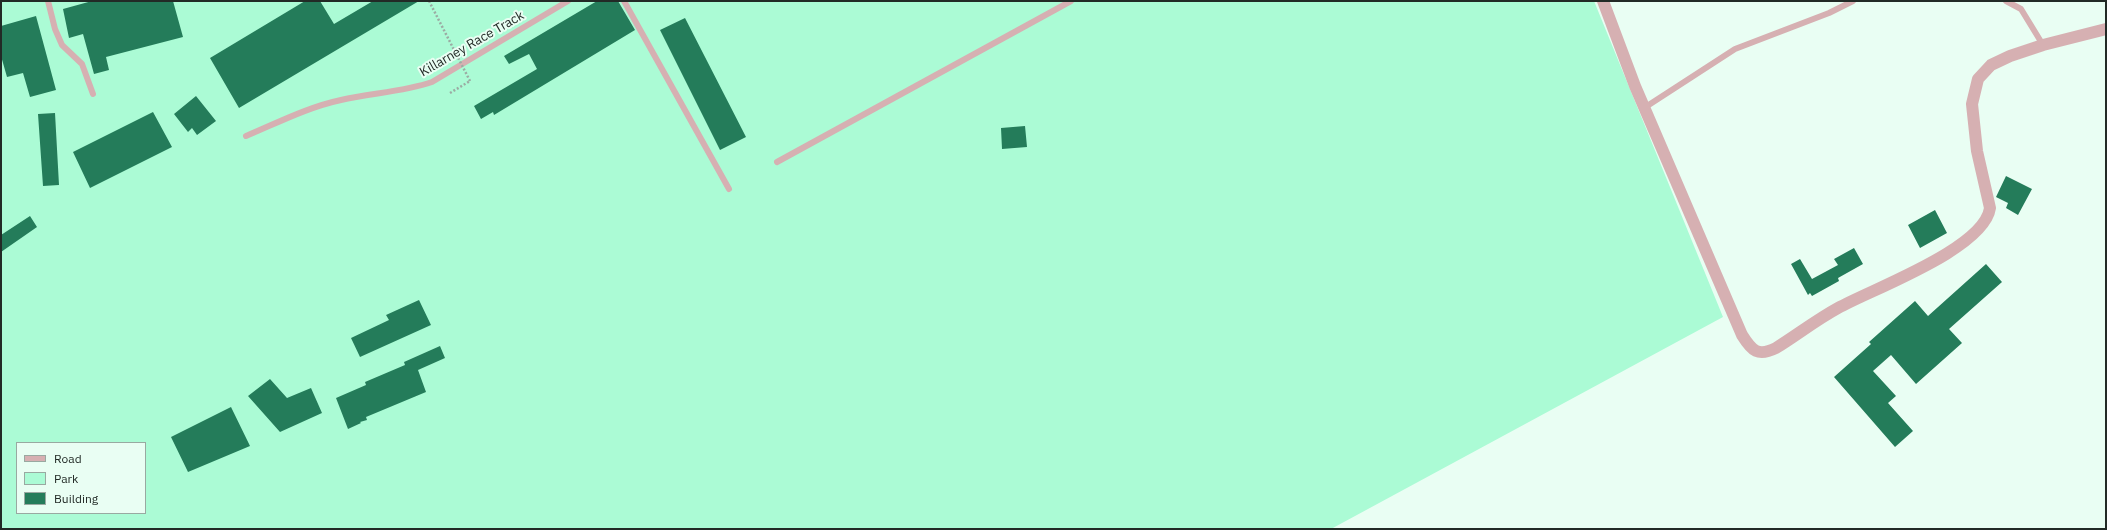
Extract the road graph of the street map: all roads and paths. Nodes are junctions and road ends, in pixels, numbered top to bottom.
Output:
1 (48, 1) edge
2 (429, 1) edge
3 (568, 1) edge
4 (624, 1) edge
5 (1072, 1) edge
6 (1603, 1) edge
7 (1852, 1) edge
8 (2006, 1) edge
9 (2106, 29) edge
10 (2043, 45) junction
11 (450, 93) dead end
12 (93, 94) dead end
13 (1644, 108) junction
14 (246, 136) dead end
15 (777, 162) dead end
16 (730, 189) dead end

1 - 12 lane
2 - 11 path, bridge
3 - 14 lane, Killarney Race Track
4 - 16 lane
5 - 15 lane
6 - 13 street
7 - 13 lane
8 - 10 lane
9 - 10 street
10 - 13 street

